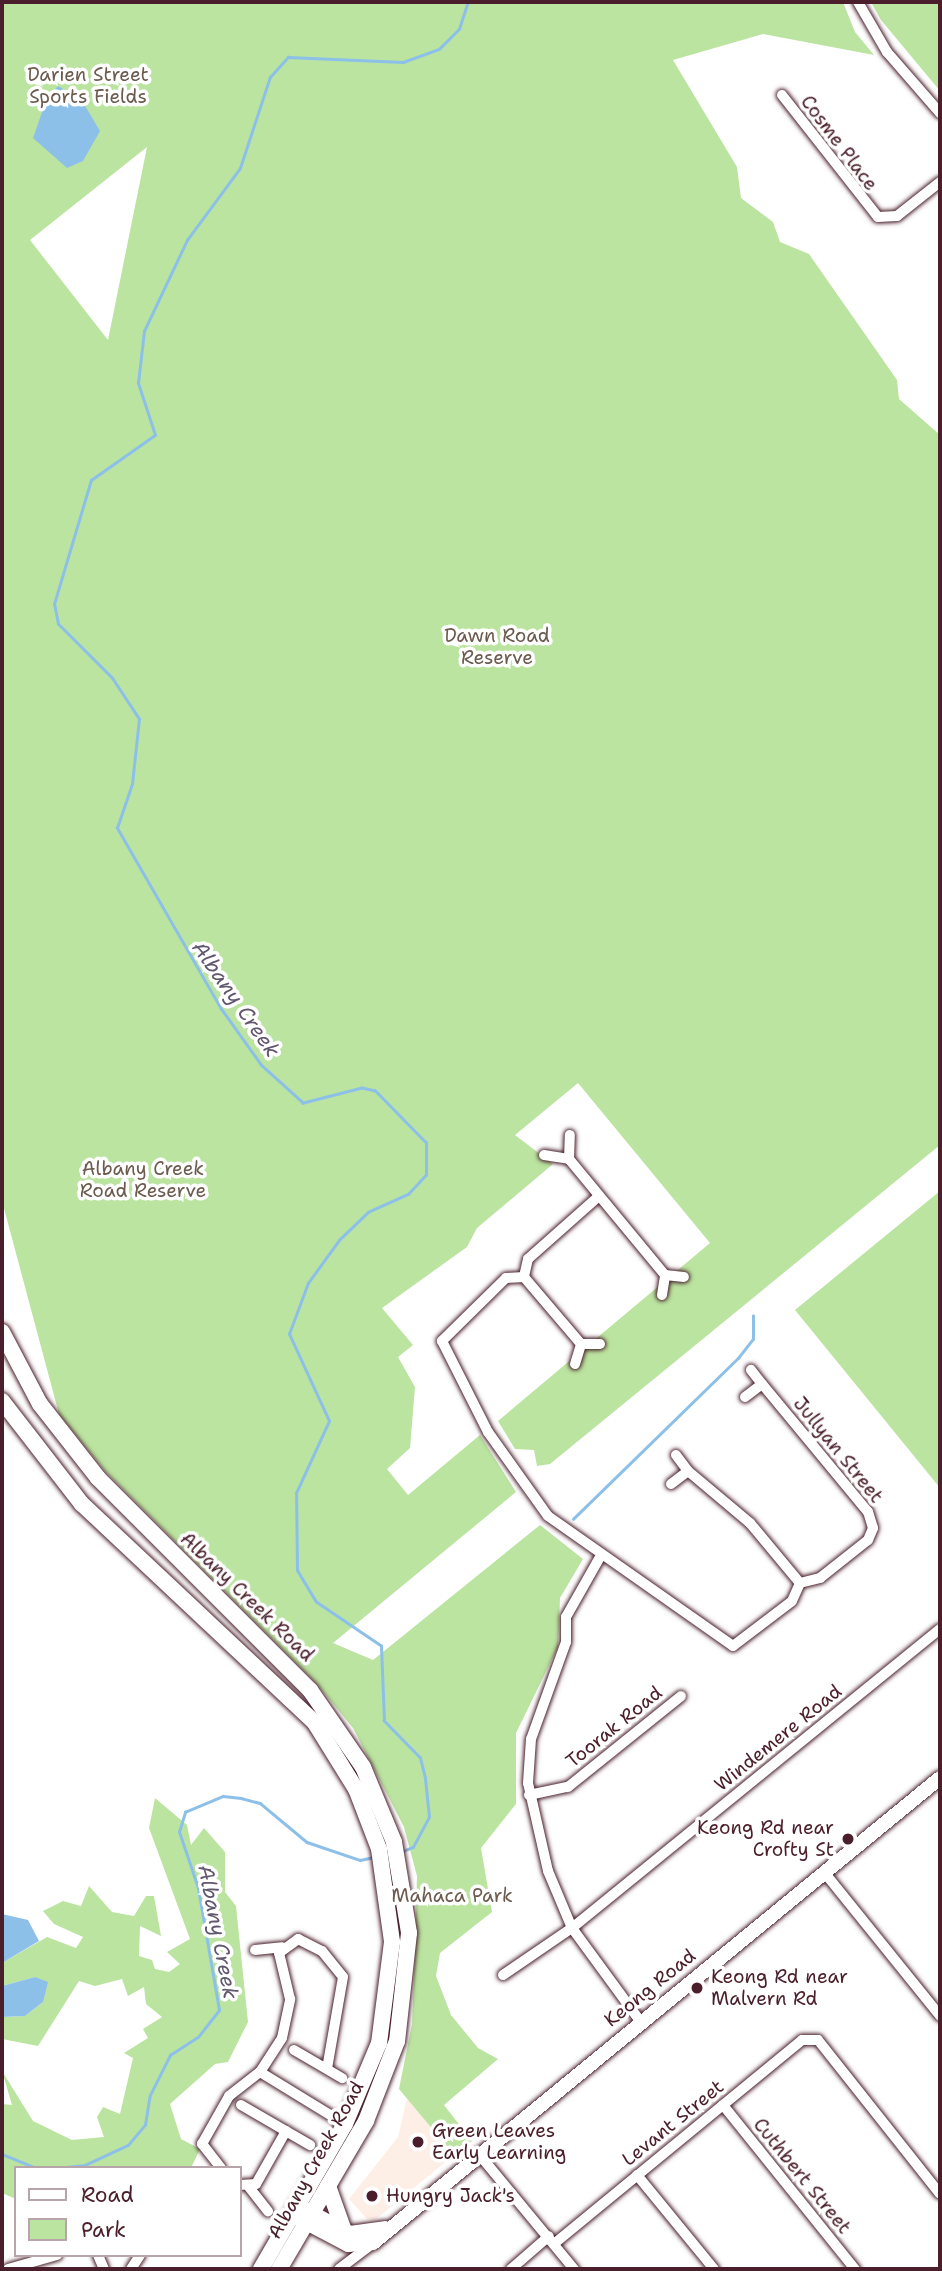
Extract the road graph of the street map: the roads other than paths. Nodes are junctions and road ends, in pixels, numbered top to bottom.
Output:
1 (858, 2) edge
2 (782, 95) dead end
3 (940, 113) edge
4 (940, 182) edge
5 (570, 1135) dead end
6 (544, 1155) dead end
7 (569, 1159) junction
8 (599, 1196) junction
9 (665, 1275) junction
10 (524, 1277) junction
11 (684, 1277) dead end
12 (662, 1295) dead end
13 (2, 1332) edge
14 (581, 1344) junction
15 (600, 1344) dead end
16 (575, 1364) dead end
17 (751, 1370) dead end
18 (762, 1384) junction
19 (745, 1397) dead end
20 (2, 1401) edge
21 (676, 1455) dead end
22 (688, 1471) junction
23 (671, 1484) dead end
24 (600, 1557) junction
25 (800, 1583) junction
26 (940, 1629) edge
27 (681, 1696) dead end
28 (940, 1778) edge
29 (530, 1796) junction
30 (386, 1845) junction
31 (824, 1872) junction
32 (572, 1928) junction
33 (282, 1947) junction
34 (255, 1951) dead end
35 (503, 1975) dead end
36 (939, 2013) edge
37 (393, 2018) junction
38 (640, 2021) junction
39 (294, 2050) dead end
40 (327, 2069) junction
41 (260, 2072) junction
42 (342, 2078) dead end
43 (241, 2105) dead end
44 (723, 2105) junction
45 (345, 2124) junction
46 (286, 2131) junction
47 (310, 2145) dead end
48 (478, 2152) junction
49 (219, 2166) edge
50 (637, 2175) junction
51 (244, 2186) edge
52 (328, 2186) junction
53 (940, 2194) edge
54 (268, 2211) dead end
55 (302, 2214) junction
56 (385, 2228) junction
57 (351, 2237) junction
58 (552, 2240) junction
59 (373, 2243) junction
60 (50, 2257) edge
61 (340, 2268) edge
62 (8, 2269) edge
63 (261, 2269) edge
64 (279, 2269) edge
65 (511, 2269) edge
66 (574, 2269) edge
67 (714, 2269) edge
68 (855, 2269) edge

1 - 3 street
2 - 4 street, Cosme Place
5 - 7 street
6 - 7 street
7 - 8 street
8 - 9 street
8 - 10 street
9 - 11 street
9 - 12 street
10 - 14 street
10 - 24 street
13 - 30 main road, Albany Creek Road
14 - 15 street
14 - 16 street
17 - 18 street, Jullyan Street
18 - 19 street
18 - 25 street, Jullyan Street
20 - 30 main road, Albany Creek Road
21 - 22 street
22 - 23 street
22 - 25 street
24 - 25 street, Jullyan Street
24 - 29 street
26 - 32 street, Windemere Road
27 - 29 street, Toorak Road
28 - 31 street, Keong Road
29 - 32 street
30 - 37 main road, Albany Creek Road
31 - 36 street
31 - 38 street, Keong Road
32 - 35 street, Windemere Road
32 - 38 street
33 - 34 street
33 - 40 street
33 - 41 street
37 - 45 main road, Albany Creek Road
37 - 52 main road, Albany Creek Road
38 - 48 street, Keong Road
39 - 40 street
40 - 42 street
41 - 45 street
41 - 49 street
43 - 46 street
44 - 50 street, Levant Street
44 - 53 street, Levant Street
44 - 68 street, Cuthbert Street
45 - 55 main road, Albany Creek Road
46 - 47 street
46 - 51 street
48 - 56 street, Keong Road
48 - 58 street
50 - 58 street, Levant Street
50 - 67 street
51 - 54 street
52 - 55 main road, Albany Creek Road
52 - 57 main road
55 - 57 street
55 - 63 main road, Albany Creek Road
55 - 64 main road, Albany Creek Road
56 - 57 street, Keong Road
56 - 59 street, Keong Road
57 - 59 street
57 - 61 street, Keong Road
58 - 65 street, Levant Street
58 - 66 street
59 - 61 street, Keong Road
60 - 62 street

